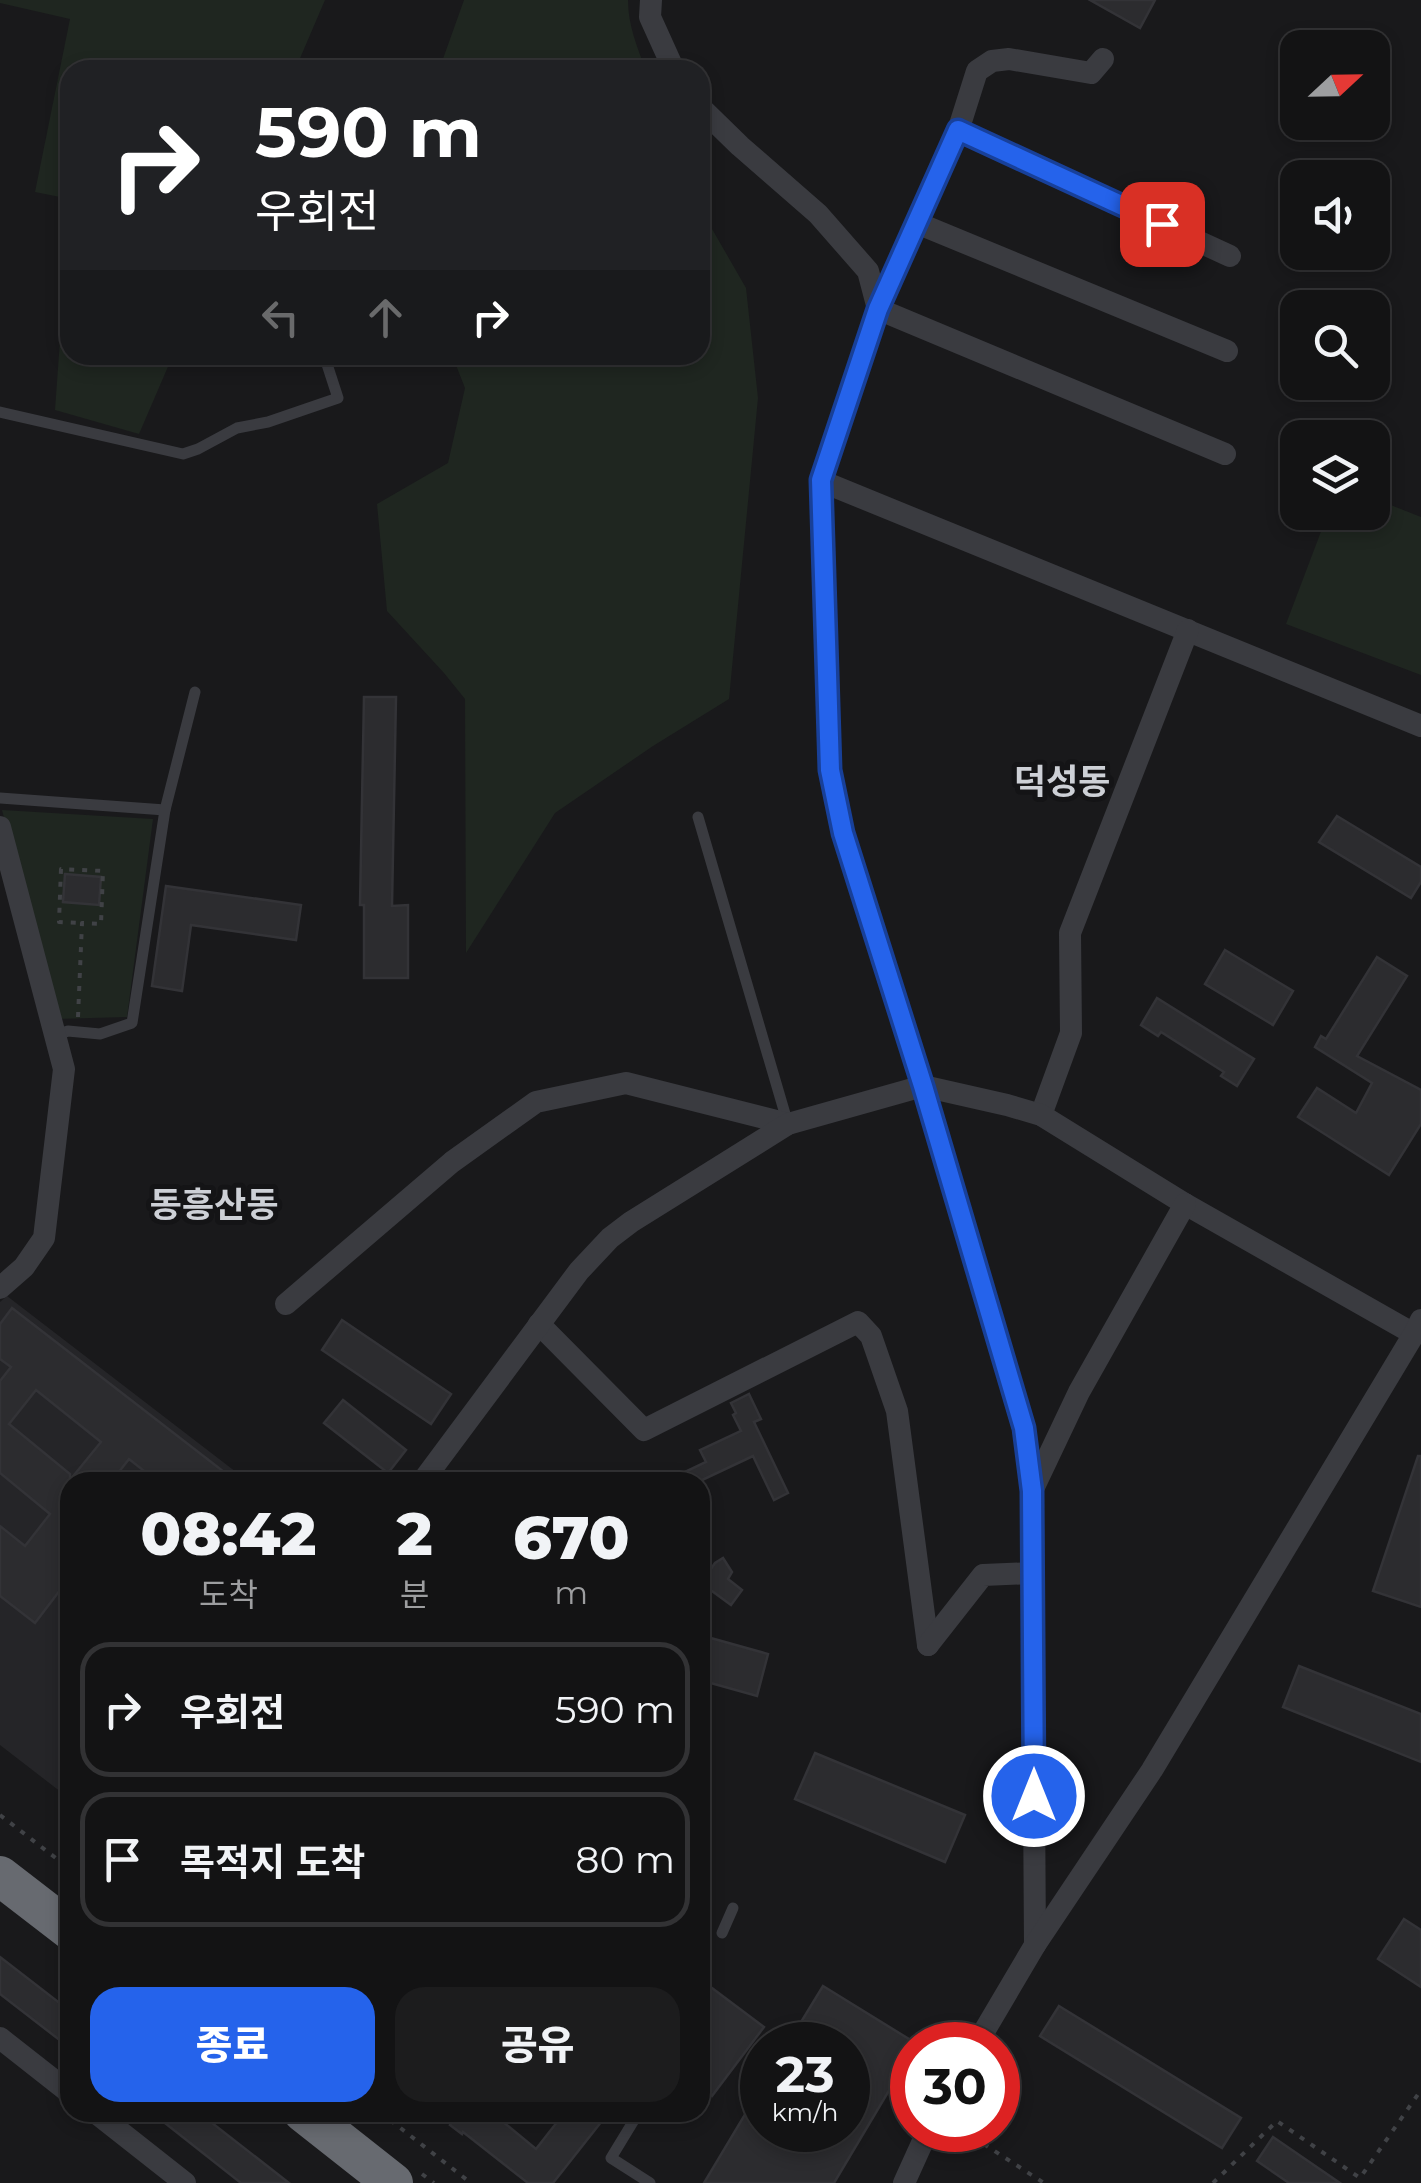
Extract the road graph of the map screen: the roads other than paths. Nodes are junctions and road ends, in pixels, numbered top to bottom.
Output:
1 (650, 0) edge
2 (1103, 59) dead end
3 (670, 60) edge
4 (710, 117) edge
5 (958, 130) junction
6 (917, 224) junction
7 (1230, 256) dead end
8 (878, 309) junction
9 (1226, 352) dead end
10 (327, 365) edge
11 (0, 412) edge
12 (1225, 454) dead end
13 (821, 480) junction
14 (1188, 630) junction
15 (195, 692) dead end
16 (1421, 726) edge
17 (0, 798) edge
18 (165, 810) junction
19 (698, 816) dead end
20 (0, 827) edge
21 (66, 1034) junction
22 (923, 1086) junction
23 (1041, 1115) junction
24 (788, 1124) junction
25 (1186, 1204) junction
26 (0, 1288) edge
27 (286, 1304) dead end
28 (539, 1324) junction
29 (1418, 1327) edge
30 (429, 1472) edge
31 (1032, 1491) junction
32 (1033, 1573) junction
33 (0, 1876) edge
34 (734, 1908) dead end
35 (60, 1922) edge
36 (722, 1933) dead end
37 (1034, 1945) junction
38 (989, 2022) edge
39 (0, 2038) edge
40 (60, 2085) edge
41 (108, 2122) edge
42 (317, 2122) edge
43 (633, 2122) edge
44 (918, 2152) edge
45 (185, 2183) edge
46 (393, 2183) edge
47 (650, 2183) edge
48 (904, 2183) edge

1 - 3 street
2 - 5 street
4 - 8 street
5 - 6 street
5 - 7 street
6 - 8 street
6 - 9 street
8 - 12 street
8 - 13 street
10 - 11 lane
13 - 14 street
13 - 22 street
14 - 16 street
14 - 23 street
15 - 18 lane
17 - 18 lane
18 - 21 lane
19 - 24 lane
20 - 21 street
21 - 26 street
22 - 23 street
22 - 24 street
22 - 31 street
23 - 25 street
24 - 27 street
24 - 28 street
25 - 29 street
25 - 31 street
28 - 30 street
28 - 32 street
29 - 37 street
31 - 32 street
32 - 37 street
33 - 35 highway
34 - 36 lane
37 - 38 street
39 - 40 street
41 - 45 street
42 - 46 highway
43 - 47 lane
44 - 48 street

